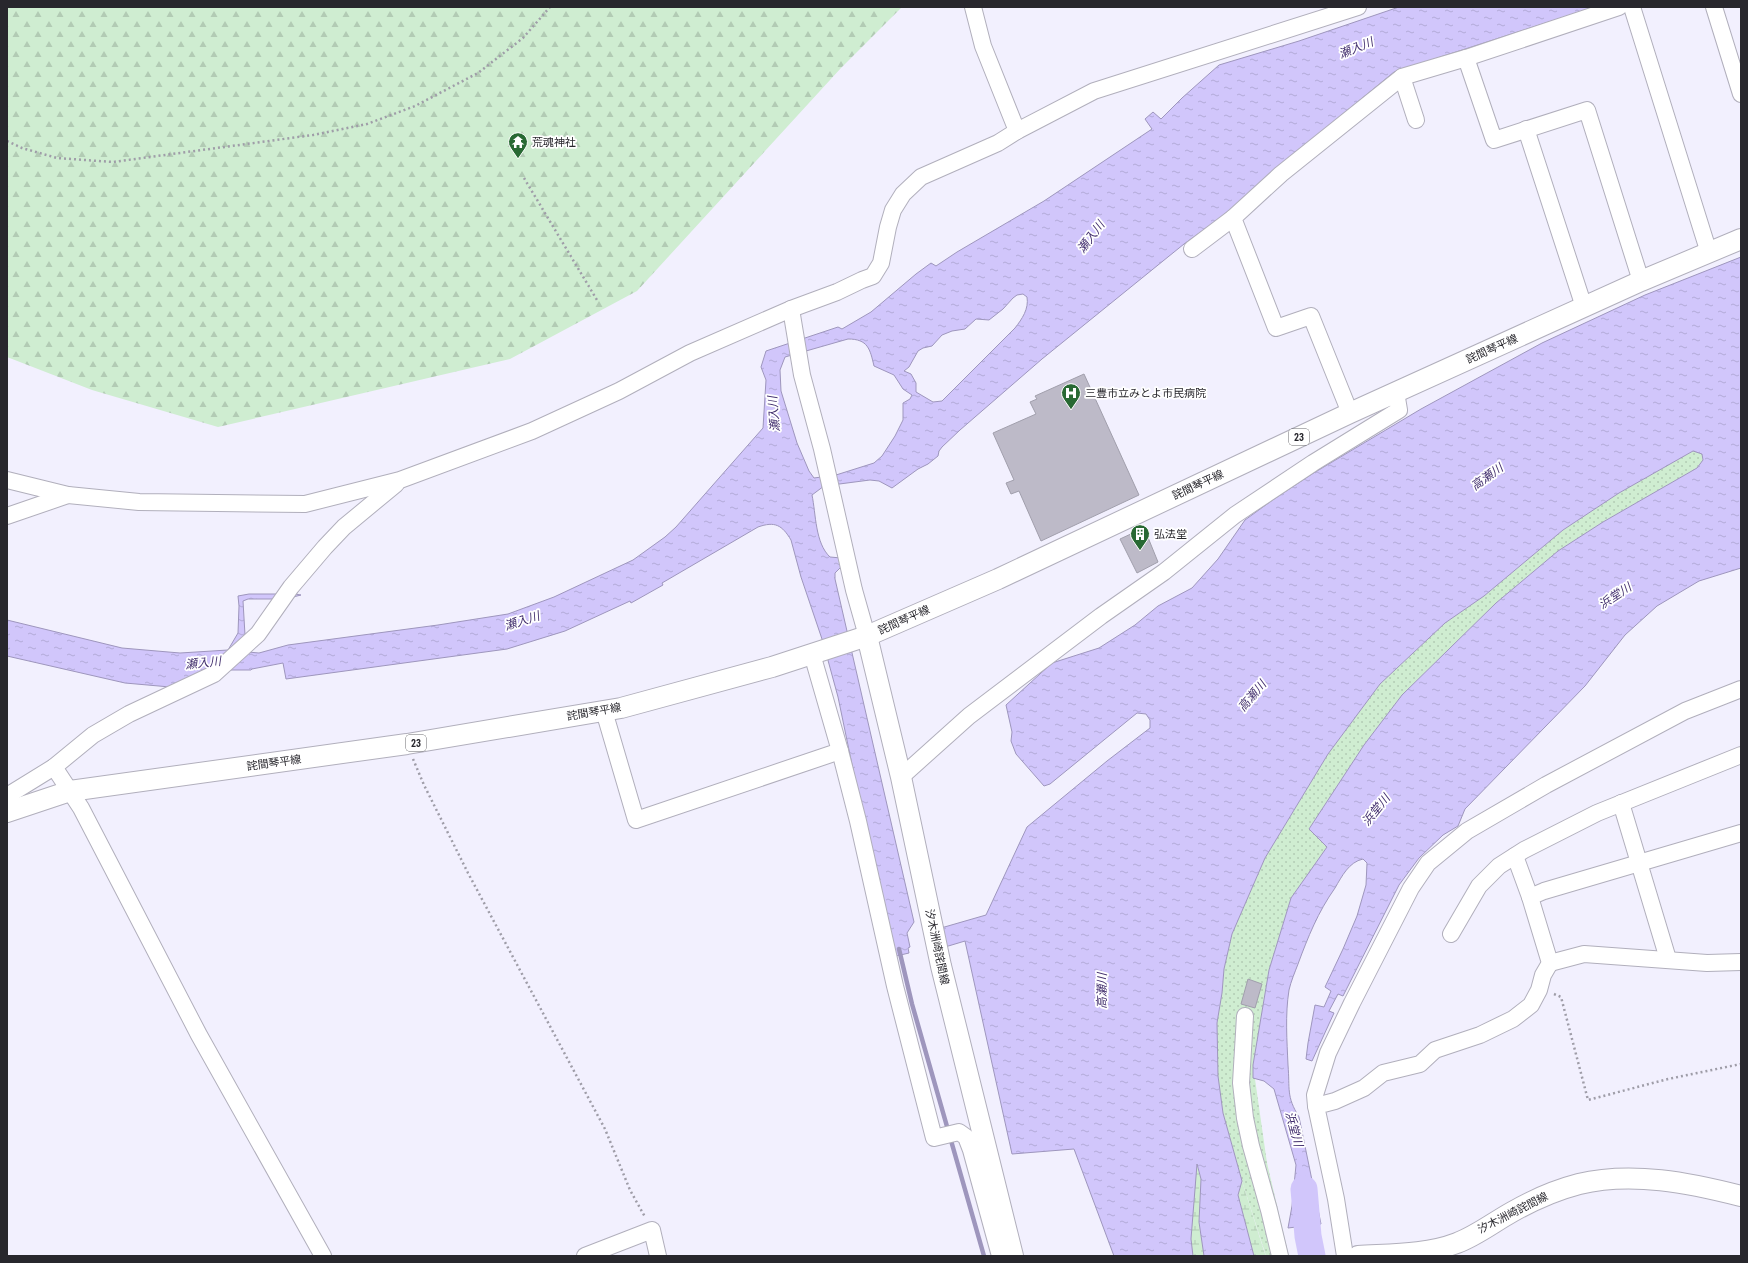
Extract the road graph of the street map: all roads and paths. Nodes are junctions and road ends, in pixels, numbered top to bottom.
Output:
1 (550, 7) edge
2 (973, 7) edge
3 (1358, 7) edge
4 (1619, 7) edge
5 (1632, 7) edge
6 (1714, 7) edge
7 (1466, 58) junction
8 (1402, 78) junction
9 (1741, 94) edge
10 (1416, 120) dead end
11 (1526, 129) junction
12 (1018, 131) junction
13 (7, 141) edge
14 (524, 178) dead end
15 (1233, 218) junction
16 (1741, 239) edge
17 (1192, 249) dead end
18 (1709, 253) junction
19 (1641, 282) junction
20 (597, 300) dead end
21 (1584, 307) junction
22 (791, 309) junction
23 (1396, 392) junction
24 (1350, 413) junction
25 (7, 480) edge
26 (400, 480) junction
27 (68, 495) junction
28 (7, 516) edge
29 (862, 638) junction
30 (816, 652) junction
31 (1741, 689) edge
32 (604, 711) junction
33 (407, 744) junction
34 (840, 751) junction
35 (1741, 755) edge
36 (54, 767) junction
37 (901, 777) junction
38 (70, 791) junction
39 (7, 796) edge
40 (1621, 803) junction
41 (7, 812) edge
42 (1741, 833) edge
43 (1515, 856) junction
44 (1640, 864) junction
45 (1530, 897) junction
46 (1451, 934) dead end
47 (1668, 959) junction
48 (1550, 962) junction
49 (1741, 962) edge
50 (1539, 990) junction
51 (1245, 1016) dead end
52 (1741, 1064) edge
53 (1316, 1106) junction
54 (1741, 1196) edge
55 (652, 1230) junction
56 (323, 1256) edge
57 (585, 1256) edge
58 (658, 1256) edge
59 (1000, 1256) edge
60 (1013, 1256) edge
61 (1280, 1256) edge
62 (1345, 1256) edge
63 (1358, 1256) edge

1 - 13 path
2 - 12 street
3 - 12 street
4 - 7 street
5 - 18 street
6 - 9 street
7 - 8 street
7 - 11 street
8 - 10 street
8 - 15 street
11 - 19 street
11 - 21 street
12 - 22 street
14 - 20 path
15 - 17 street
15 - 24 street
16 - 18 main road, 詫間琴平線 / 23
18 - 19 main road, 詫間琴平線 / 23
19 - 21 main road, 詫間琴平線 / 23
21 - 23 main road, 詫間琴平線 / 23
22 - 26 street
22 - 29 street
23 - 24 main road, 詫間琴平線 / 23
23 - 37 street
24 - 29 main road, 詫間琴平線 / 23
25 - 27 street
26 - 27 street
26 - 36 street
27 - 28 street
29 - 30 main road, 詫間琴平線 / 23
29 - 37 main road, 汐木洲崎詫間線
30 - 32 main road, 詫間琴平線 / 23
30 - 34 street
31 - 53 street
32 - 33 main road, 詫間琴平線 / 23
32 - 34 street
33 - 38 main road, 詫間琴平線 / 23
33 - 55 path
34 - 59 street
35 - 40 street
36 - 38 street
36 - 39 street
37 - 60 main road, 汐木洲崎詫間線
38 - 41 main road, 詫間琴平線 / 23
38 - 56 street
40 - 43 street
40 - 44 street
42 - 44 street
43 - 45 street
43 - 46 street
44 - 45 street
44 - 47 street
45 - 48 street
47 - 48 street
47 - 49 street
48 - 50 street
50 - 52 path
50 - 53 street
51 - 61 street
53 - 62 street
54 - 63 main road, 汐木洲崎詫間線
55 - 57 street
55 - 58 street

